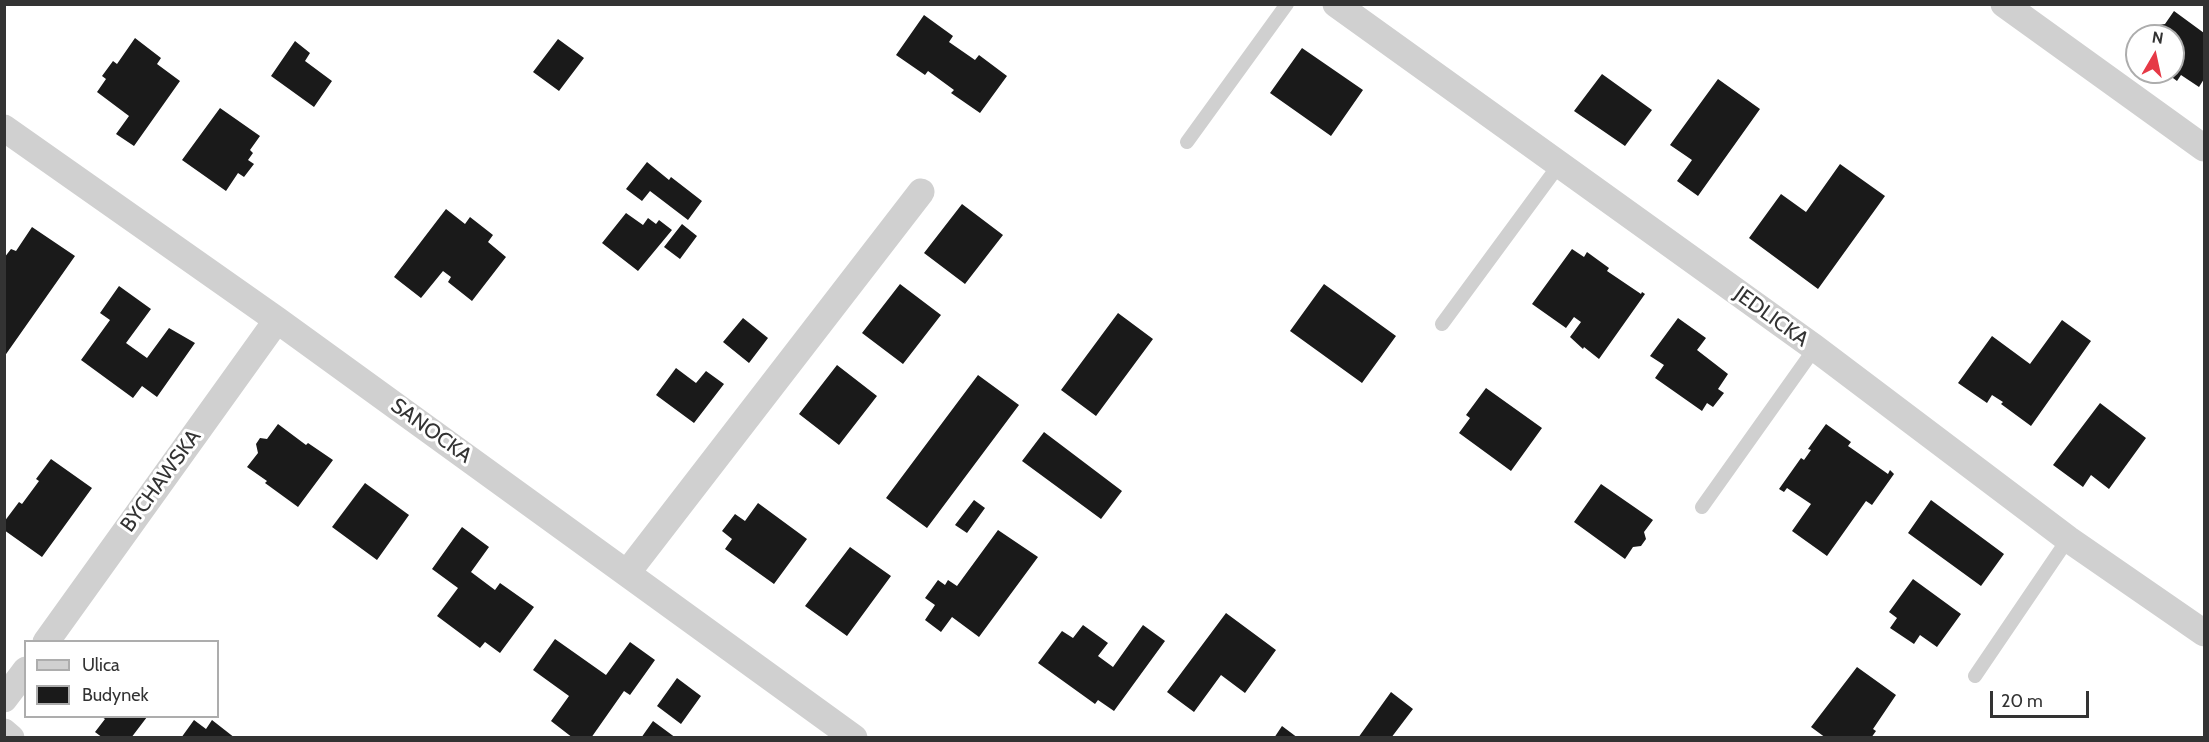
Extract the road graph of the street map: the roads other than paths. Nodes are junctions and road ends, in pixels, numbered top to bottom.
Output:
1 (1287, 4) edge
2 (1336, 4) edge
3 (2004, 4) edge
4 (4, 128) edge
5 (1186, 142) dead end
6 (2205, 148) edge
7 (1559, 165) junction
8 (921, 192) dead end
9 (277, 320) junction
10 (1442, 324) dead end
11 (1815, 348) junction
12 (1702, 507) dead end
13 (2068, 539) junction
14 (627, 573) junction
15 (2205, 633) edge
16 (47, 640) edge
17 (24, 673) edge
18 (1975, 676) dead end
19 (4, 699) edge
20 (4, 732) edge
21 (12, 738) edge
22 (854, 738) edge

1 - 5 lane
2 - 7 street, JEDLICKA
3 - 6 street
4 - 9 street, SANOCKA
7 - 10 lane
7 - 11 street, JEDLICKA
8 - 14 street
9 - 14 street, SANOCKA
9 - 16 street, BYCHAWSKA
11 - 12 lane
11 - 13 street, JEDLICKA
13 - 15 street, JEDLICKA
13 - 18 lane
14 - 22 street, SANOCKA
17 - 19 street
20 - 21 street

